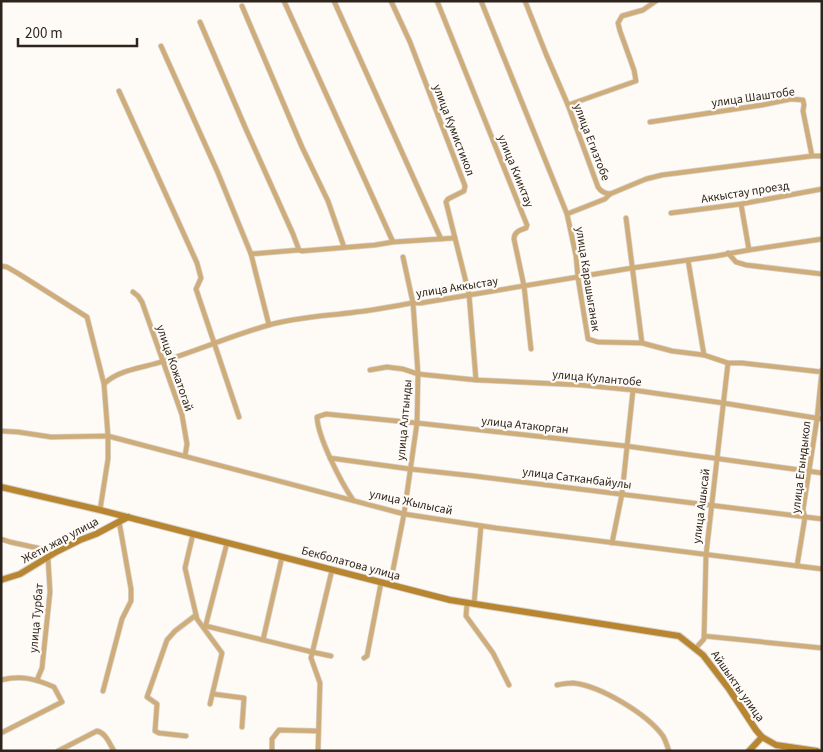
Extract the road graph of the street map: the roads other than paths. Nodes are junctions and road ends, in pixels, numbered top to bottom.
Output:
1 (284, 1) edge
2 (334, 1) edge
3 (391, 1) edge
4 (438, 1) edge
5 (482, 1) edge
6 (525, 1) edge
7 (656, 1) edge
8 (242, 6) dead end
9 (200, 22) dead end
10 (161, 46) dead end
11 (119, 90) dead end
12 (568, 105) junction
13 (650, 122) dead end
14 (812, 156) junction
15 (822, 156) edge
16 (822, 189) edge
17 (610, 194) junction
18 (741, 204) junction
19 (671, 213) dead end
20 (566, 214) junction
21 (626, 218) dead end
22 (454, 238) junction
23 (441, 239) junction
24 (822, 239) edge
25 (393, 242) junction
26 (344, 247) junction
27 (299, 250) junction
28 (749, 250) junction
29 (728, 253) junction
30 (251, 254) junction
31 (403, 256) dead end
32 (688, 260) junction
33 (1, 266) edge
34 (632, 268) junction
35 (822, 274) edge
36 (578, 278) junction
37 (524, 286) junction
38 (133, 292) dead end
39 (468, 294) junction
40 (413, 303) junction
41 (269, 325) junction
42 (213, 343) junction
43 (642, 343) junction
44 (531, 349) dead end
45 (704, 355) junction
46 (163, 362) junction
47 (728, 363) junction
48 (370, 370) dead end
49 (822, 371) edge
50 (418, 374) junction
51 (476, 380) junction
52 (104, 384) junction
53 (633, 390) junction
54 (723, 403) junction
55 (238, 417) dead end
56 (819, 419) edge
57 (416, 423) junction
58 (1, 431) edge
59 (108, 436) junction
60 (626, 446) junction
61 (185, 456) junction
62 (330, 458) junction
63 (717, 458) junction
64 (410, 469) junction
65 (809, 472) junction
66 (822, 473) edge
67 (1, 487) edge
68 (622, 494) junction
69 (353, 500) junction
70 (711, 505) junction
71 (100, 510) junction
72 (404, 514) junction
73 (128, 517) junction
74 (805, 517) junction
75 (822, 519) edge
76 (119, 521) junction
77 (481, 526) junction
78 (193, 534) junction
79 (1, 539) edge
80 (227, 543) junction
81 (612, 543) junction
82 (56, 552) junction
83 (706, 555) junction
84 (282, 557) junction
85 (48, 558) junction
86 (797, 566) junction
87 (332, 570) junction
88 (822, 570) edge
89 (1, 580) edge
90 (381, 582) junction
91 (390, 585) junction
92 (466, 603) junction
93 (474, 604) junction
94 (196, 615) junction
95 (205, 628) junction
96 (704, 636) junction
97 (263, 640) junction
98 (695, 648) junction
99 (822, 648) edge
100 (312, 652) junction
101 (331, 656) dead end
102 (364, 658) dead end
103 (1, 680) edge
104 (37, 680) junction
105 (557, 684) dead end
106 (509, 685) dead end
107 (103, 691) dead end
108 (213, 694) junction
109 (210, 704) dead end
110 (242, 727) dead end
111 (318, 731) junction
112 (1, 733) edge
113 (186, 736) dead end
114 (762, 737) junction
115 (58, 751) edge
116 (114, 751) edge
117 (272, 751) edge
118 (318, 751) edge
119 (669, 751) edge
120 (749, 751) edge
121 (817, 751) edge

1 - 25 street
2 - 23 street
3 - 22 street, улица Кумистикол
4 - 37 street, улица Кииктау
5 - 20 street, улица Карашыганак
6 - 12 street, улица Егизтобе
7 - 12 street
8 - 26 street
9 - 27 street
10 - 30 street
11 - 42 street
12 - 17 street, улица Егизтобе
13 - 14 street, улица Шаштобе
14 - 15 street, улица Егизтобе
14 - 17 street, улица Егизтобе
16 - 18 street, Аккыстау проезд
17 - 20 street
18 - 19 street, Аккыстау проезд
18 - 28 street
20 - 36 street, улица Карашыганак
21 - 34 street
22 - 23 street
22 - 39 street, улица Кумистикол
23 - 25 street
24 - 28 street, улица Аккыстау
25 - 26 street
26 - 27 street
27 - 30 street
28 - 29 street, улица Аккыстау
29 - 32 street, улица Аккыстау
29 - 35 street
30 - 41 street
31 - 40 street, улица Алтынды
32 - 34 street, улица Аккыстау
32 - 45 street
33 - 52 street
34 - 36 street, улица Аккыстау
34 - 43 street
36 - 37 street, улица Аккыстау
36 - 43 street, улица Карашыганак
37 - 39 street, улица Аккыстау
37 - 44 street, улица Кииктау
38 - 46 street, улица Кожатогай
39 - 40 street, улица Аккыстау
39 - 51 street, улица Кумистикол
40 - 41 street, улица Аккыстау
40 - 50 street, улица Алтынды
41 - 42 street, улица Аккыстау
42 - 46 street, улица Аккыстау
42 - 55 street
43 - 45 street, улица Карашыганак
45 - 47 street, улица Карашыганак
46 - 52 street, улица Аккыстау
46 - 61 street, улица Кожатогай
47 - 49 street, улица Карашыганак
47 - 54 street, улица Ашысай
48 - 50 street, улица Кулантобе
49 - 56 street, улица Егындыкол
50 - 51 street, улица Кулантобе
50 - 57 street, улица Алтынды
51 - 53 street, улица Кулантобе
52 - 59 street
53 - 54 street, улица Кулантобе
53 - 60 street
54 - 56 street, улица Кулантобе
54 - 63 street, улица Ашысай
56 - 65 street, улица Егындыкол
57 - 60 street, улица Атакорган
57 - 62 street, улица Атакорган
57 - 64 street, улица Алтынды
58 - 59 street, улица Жылысай
59 - 61 street, улица Жылысай
59 - 71 street
60 - 63 street, улица Атакорган
60 - 68 street
61 - 69 street, улица Жылысай
62 - 64 street, улица Сатканбайулы
62 - 69 street, улица Атакорган
63 - 65 street, улица Атакорган
63 - 70 street, улица Ашысай
64 - 68 street, улица Сатканбайулы
64 - 72 street, улица Алтынды
65 - 66 street, улица Атакорган
65 - 74 street, улица Егындыкол
67 - 71 street, Бекболатова улица
68 - 70 street, улица Сатканбайулы
68 - 81 street
69 - 72 street, улица Жылысай
70 - 74 street, улица Сатканбайулы
70 - 83 street, улица Ашысай
71 - 73 street, Бекболатова улица
72 - 77 street, улица Жылысай
72 - 91 street, улица Алтынды
73 - 76 street, Жети жар улица
73 - 78 street, Бекболатова улица
74 - 75 street, улица Сатканбайулы
74 - 86 street, улица Егындыкол
76 - 82 street, Жети жар улица
76 - 107 street
77 - 81 street, улица Жылысай
77 - 93 street
78 - 80 street, Бекболатова улица
78 - 94 street
79 - 82 street
80 - 84 street, Бекболатова улица
80 - 95 street
81 - 83 street, улица Жылысай
82 - 85 street, Жети жар улица
83 - 86 street, улица Жылысай
83 - 96 street, улица Ашысай
84 - 87 street, Бекболатова улица
84 - 97 street
85 - 89 street, Жети жар улица
85 - 104 street, улица Турбат
86 - 88 street, улица Жылысай
87 - 90 street, Бекболатова улица
87 - 100 street
90 - 91 street, Бекболатова улица
90 - 102 street
91 - 92 street, Бекболатова улица
92 - 93 street, Бекболатова улица
92 - 106 street
93 - 98 street, Бекболатова улица
94 - 95 street
94 - 113 street
95 - 97 street
95 - 108 street
96 - 98 street
96 - 99 street
97 - 100 street
98 - 114 street, Айшыкты улица
100 - 101 street
100 - 111 street
103 - 104 street
104 - 112 street
105 - 119 street
108 - 109 street
108 - 110 street
111 - 117 street
111 - 118 street
114 - 120 street, Айшыкты улица
114 - 121 street, Айшыкты улица
115 - 116 street

